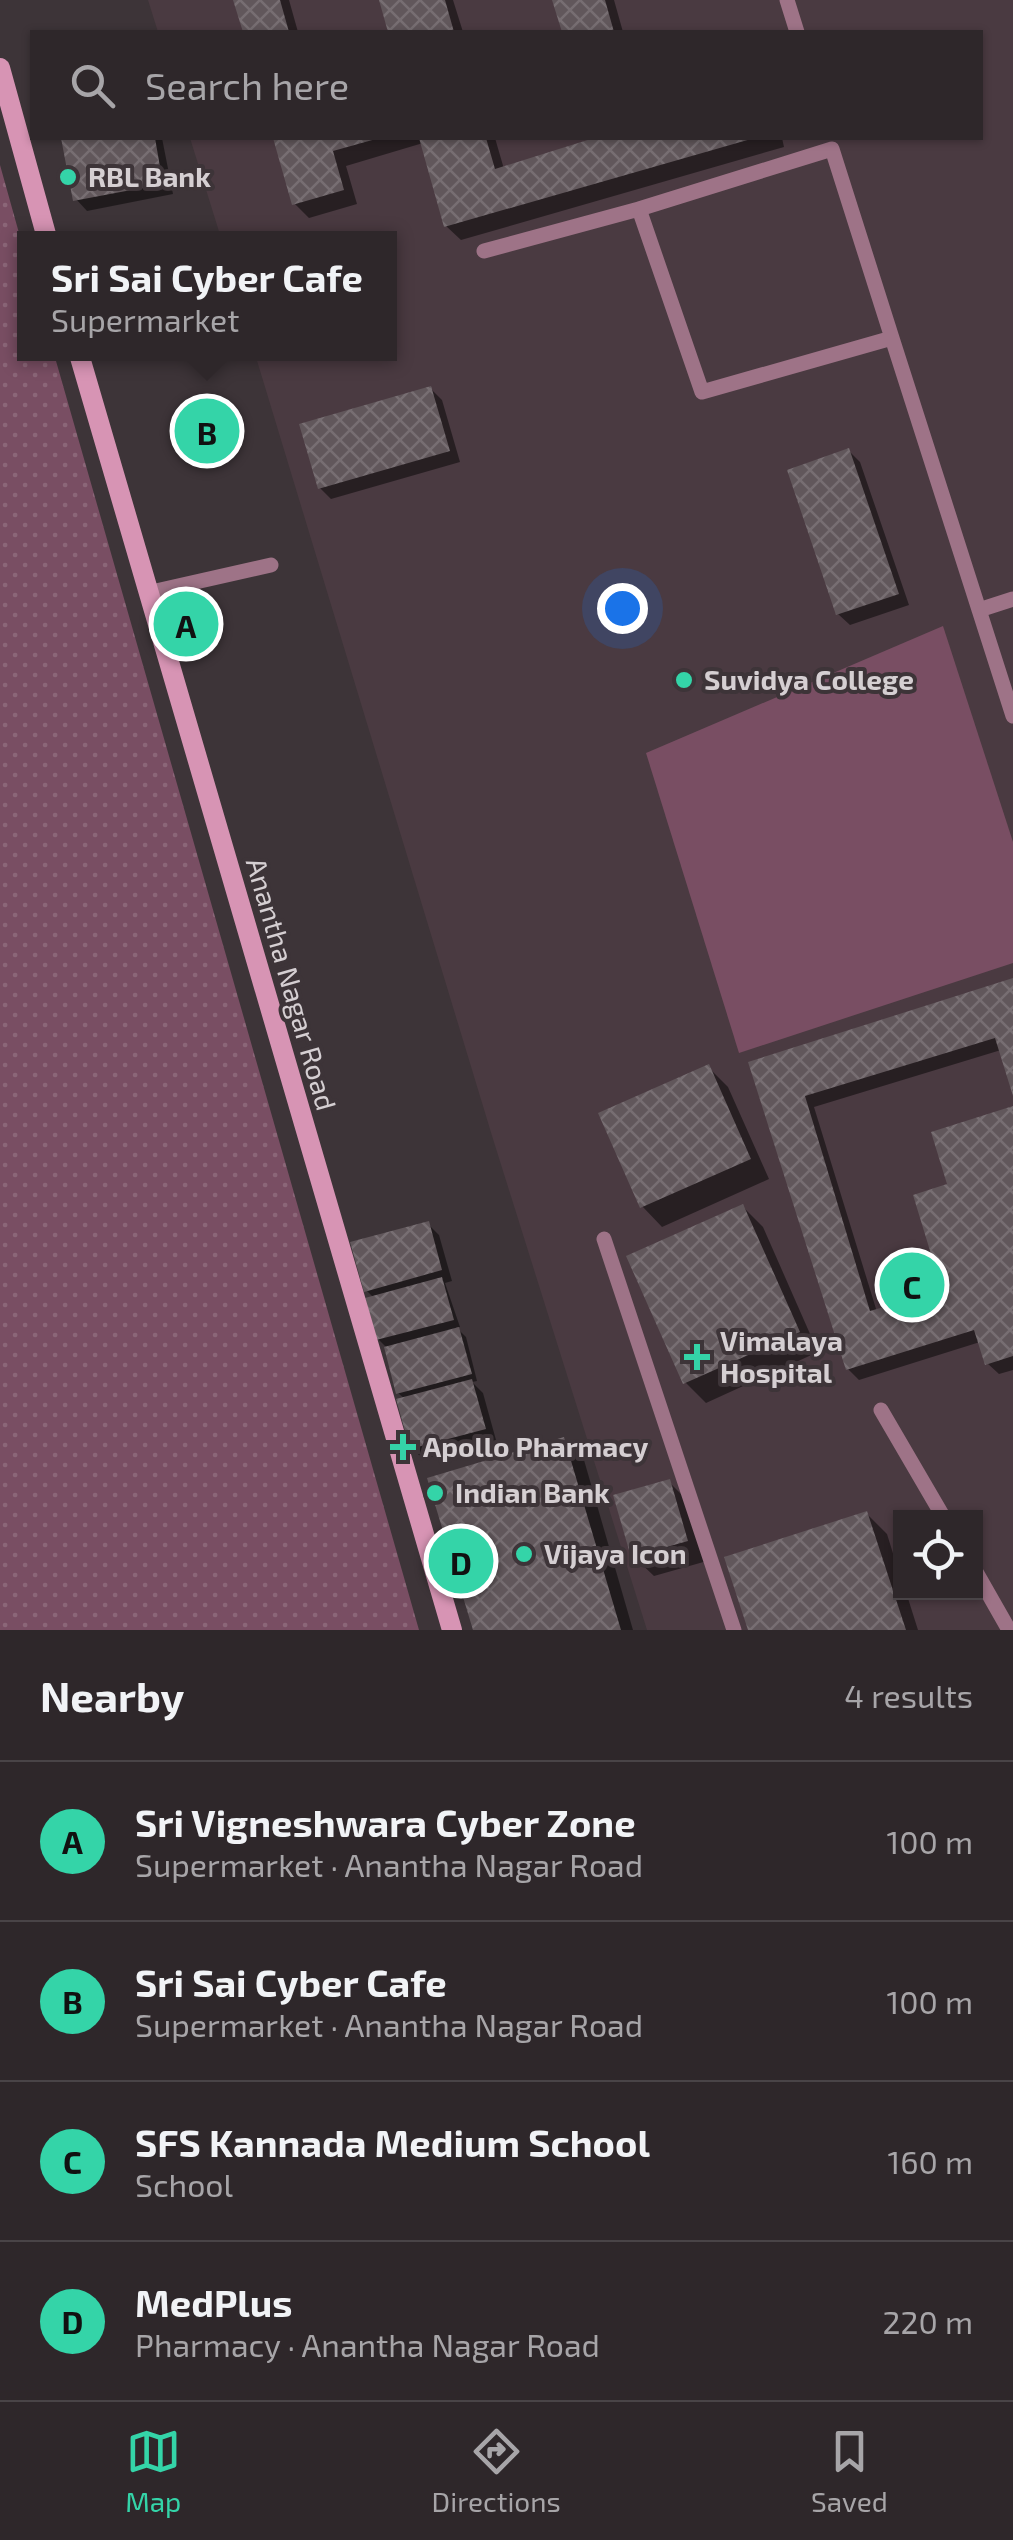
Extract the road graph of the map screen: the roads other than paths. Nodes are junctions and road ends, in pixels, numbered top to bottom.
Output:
1 (787, 0) edge
2 (796, 30) edge
3 (0, 68) edge
4 (831, 143) edge
5 (639, 208) junction
6 (45, 231) edge
7 (484, 251) dead end
8 (892, 338) junction
9 (81, 361) edge
10 (271, 565) dead end
11 (146, 593) junction
12 (1013, 599) edge
13 (979, 610) junction
14 (1013, 716) edge
15 (604, 1239) dead end
16 (881, 1410) dead end
17 (939, 1510) edge
18 (983, 1584) edge
19 (452, 1630) edge
20 (734, 1630) edge
21 (1009, 1630) edge

1 - 2 lane
3 - 6 street
4 - 5 lane
4 - 8 lane
5 - 7 lane
5 - 8 lane
8 - 13 lane
9 - 11 street, Anantha Nagar Road
10 - 11 lane
11 - 19 street, Anantha Nagar Road
12 - 13 lane
13 - 14 lane
15 - 20 lane
16 - 17 lane
18 - 21 lane

